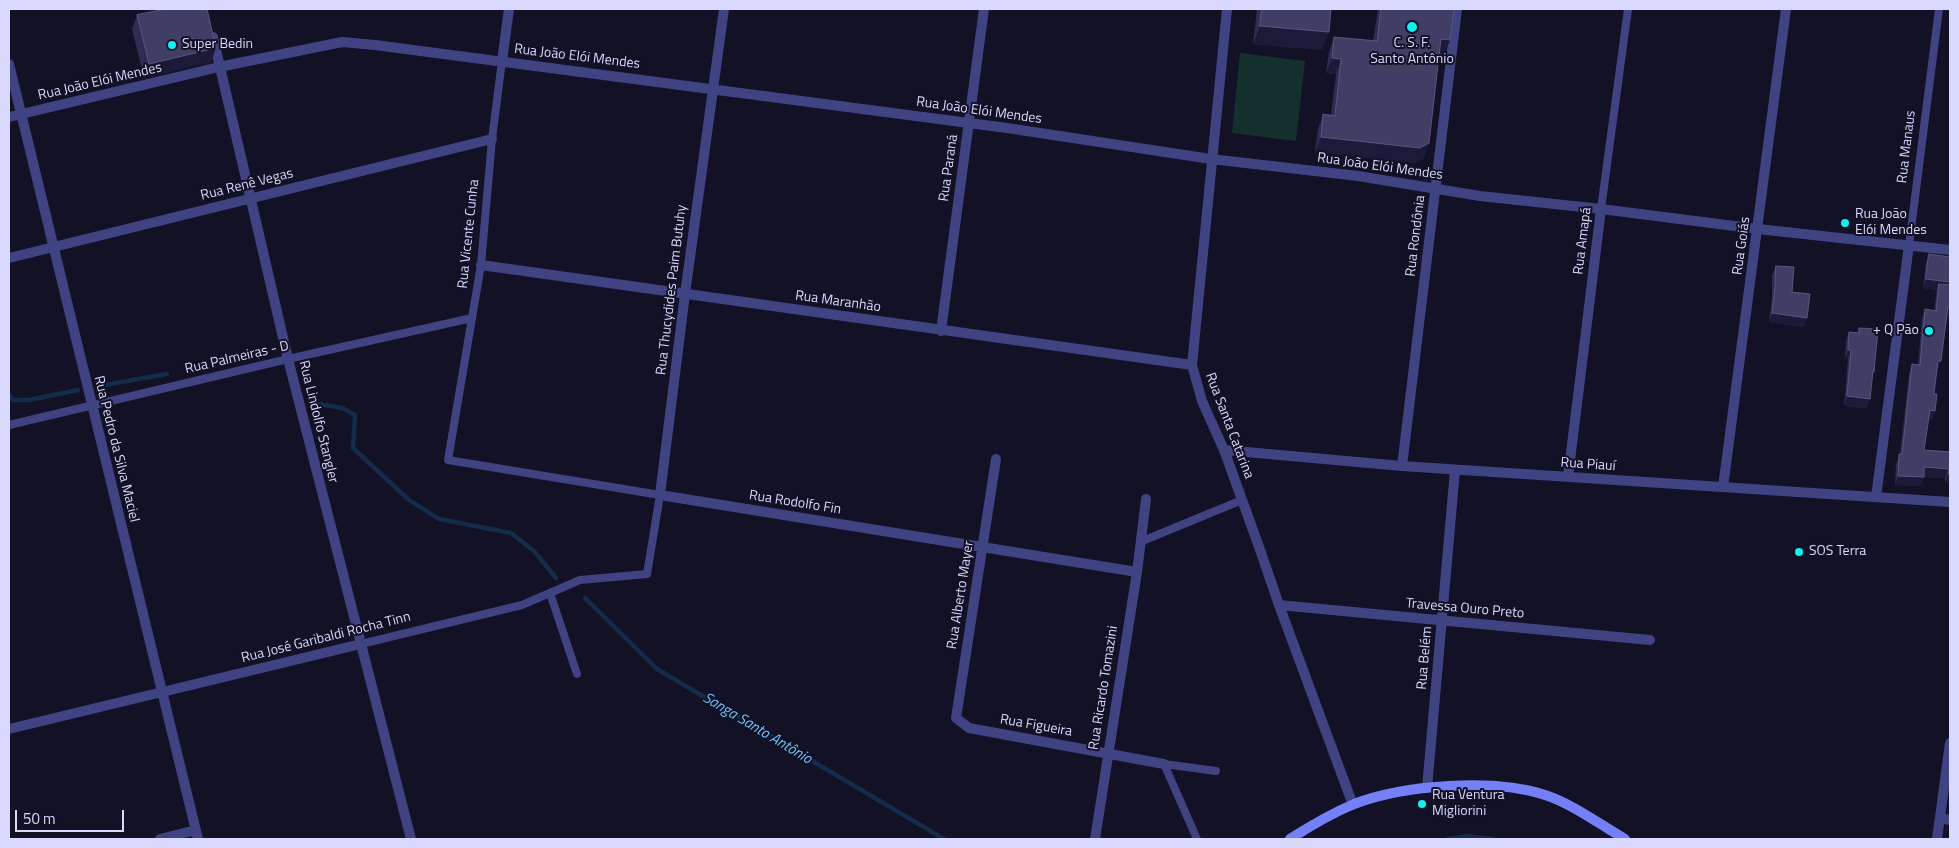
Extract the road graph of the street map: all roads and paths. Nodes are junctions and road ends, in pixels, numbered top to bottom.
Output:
1 (510, 9) edge
2 (724, 9) edge
3 (984, 9) edge
4 (1227, 9) edge
5 (1457, 9) edge
6 (1628, 9) edge
7 (1786, 9) edge
8 (1939, 9) edge
9 (211, 28) edge
10 (502, 61) junction
11 (9, 64) edge
12 (219, 67) junction
13 (713, 88) junction
14 (21, 114) junction
15 (9, 117) edge
16 (969, 123) junction
17 (492, 139) junction
18 (1211, 159) junction
19 (1436, 189) junction
20 (250, 198) junction
21 (1601, 209) junction
22 (1758, 229) junction
23 (1909, 245) junction
24 (53, 247) junction
25 (1950, 250) edge
26 (9, 258) edge
27 (481, 265) junction
28 (685, 294) junction
29 (472, 318) junction
30 (941, 330) junction
31 (288, 359) junction
32 (1192, 365) junction
33 (91, 406) junction
34 (9, 425) edge
35 (1224, 450) junction
36 (996, 459) dead end
37 (448, 460) joint
38 (1402, 466) junction
39 (1455, 470) junction
40 (1568, 477) junction
41 (1723, 487) junction
42 (660, 495) junction
43 (1876, 497) junction
44 (1146, 499) dead end
45 (1242, 500) junction
46 (1950, 502) edge
47 (1140, 542) junction
48 (983, 547) junction
49 (1137, 572) junction
50 (647, 574) joint
51 (550, 593) junction
52 (1278, 606) junction
53 (1442, 621) junction
54 (1650, 640) dead end
55 (361, 644) junction
56 (577, 674) dead end
57 (162, 692) junction
58 (969, 728) joint
59 (9, 729) edge
60 (1950, 743) edge
61 (1107, 752) junction
62 (1164, 764) junction
63 (1216, 771) dead end
64 (1427, 788) junction
65 (1353, 805) junction
66 (1945, 819) edge
67 (197, 835) edge
68 (160, 839) edge
69 (411, 839) edge
70 (1095, 839) edge
71 (1197, 839) edge
72 (1290, 839) edge
73 (1625, 839) edge
74 (1938, 839) edge

1 - 10 street, Rua Vicente Cunha
2 - 13 street, Rua Thucydides Paim Butuhy
3 - 16 street, Rua Paraná
4 - 18 street, Rua Santa Catarina
5 - 19 street, Rua Rondônia
6 - 21 lane, Rua Amapá
7 - 22 street, Rua Goiás
8 - 23 lane, Rua Manaus
9 - 12 street, Rua Lindolfo Stangler
10 - 12 street, Rua João Elói Mendes
10 - 13 street, Rua João Elói Mendes
10 - 17 lane, Rua Vicente Cunha
11 - 14 street, Rua Pedro da Silva Maciel
12 - 14 street, Rua João Elói Mendes
12 - 20 street, Rua Lindolfo Stangler
13 - 16 street, Rua João Elói Mendes
13 - 28 street, Rua Thucydides Paim Butuhy
14 - 15 street, Rua João Elói Mendes
14 - 24 street, Rua Pedro da Silva Maciel
16 - 18 street, Rua João Elói Mendes
16 - 30 street, Rua Paraná
17 - 20 street, Rua Renê Vegas
17 - 27 lane, Rua Vicente Cunha
18 - 19 street, Rua João Elói Mendes
18 - 32 street, Rua Santa Catarina
19 - 21 street, Rua João Elói Mendes
19 - 38 street, Rua Rondônia
20 - 24 street, Rua Renê Vegas
20 - 31 street, Rua Lindolfo Stangler
21 - 22 street, Rua João Elói Mendes
21 - 40 street, Rua Amapá
22 - 23 street, Rua João Elói Mendes
22 - 41 street, Rua Goiás
23 - 25 street, Rua João Elói Mendes
23 - 43 street, Rua Manaus
24 - 26 street, Rua Renê Vegas
24 - 33 street, Rua Pedro da Silva Maciel
27 - 28 street, Rua Maranhão
27 - 29 lane, Rua Vicente Cunha
28 - 30 street, Rua Maranhão
28 - 42 street, Rua Thucydides Paim Butuhy
29 - 31 lane, Rua Palmeiras - D
29 - 37 lane, Rua Vicente Cunha
30 - 32 street, Rua Maranhão
31 - 33 lane, Rua Palmeiras - D
31 - 55 street, Rua Lindolfo Stangler
32 - 35 street, Rua Santa Catarina
33 - 34 lane, Rua Palmeiras - D
33 - 57 street, Rua Pedro da Silva Maciel
35 - 38 street, Rua Piauí
35 - 45 street, Rua Santa Catarina
36 - 48 street, Rua Alberto Mayer
37 - 42 lane, Rua Rodolfo Fin
38 - 39 street, Rua Piauí
39 - 40 street, Rua Piauí
39 - 53 street, Rua Belém
40 - 41 street, Rua Piauí
41 - 43 street, Rua Piauí
42 - 48 street, Rua Rodolfo Fin
42 - 50 lane, Rua Thucydides Paim Butuhy
43 - 46 street, Rua Piauí
44 - 47 street, Rua Ricardo Tomazini
45 - 47 lane
45 - 52 street, Rua Santa Catarina
47 - 49 street, Rua Ricardo Tomazini
48 - 49 street, Rua Rodolfo Fin
48 - 58 street, Rua Alberto Mayer
49 - 61 street, Rua Ricardo Tomazini
50 - 51 lane, Rua José Garibaldi Rocha Tinn
51 - 55 lane, Rua José Garibaldi Rocha Tinn
51 - 56 lane
52 - 53 street, Travessa Ouro Preto
52 - 65 street, Rua Santa Catarina
53 - 54 street, Travessa Ouro Preto
53 - 64 street, Rua Belém
55 - 57 street, Rua José Garibaldi Rocha Tinn
55 - 69 street, Rua Lindolfo Stangler
57 - 59 street, Rua José Garibaldi Rocha Tinn
57 - 67 street, Rua Pedro da Silva Maciel
58 - 61 street, Rua Figueira
60 - 66 street
61 - 62 street, Rua Figueira
61 - 70 street, Rua Ricardo Tomazini
62 - 63 lane, Rua Figueira
62 - 71 lane
64 - 65 street
64 - 73 street
65 - 72 street
66 - 74 street
67 - 68 street

